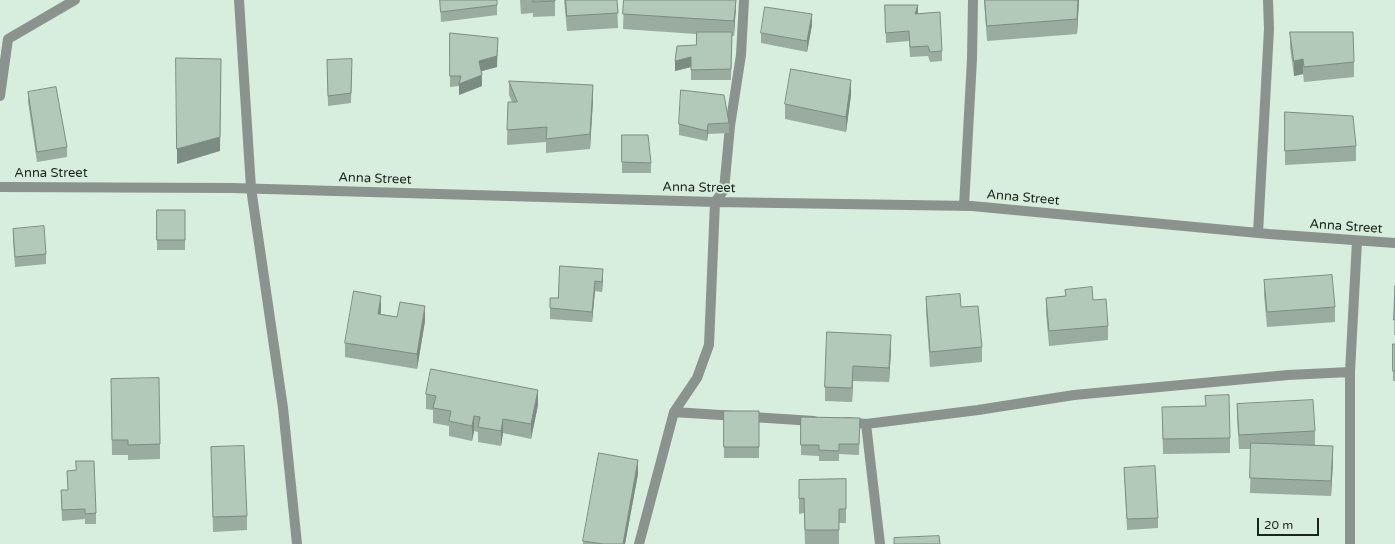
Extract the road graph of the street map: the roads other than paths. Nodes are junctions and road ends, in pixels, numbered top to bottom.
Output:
1 (75, 0) edge
2 (239, 0) edge
3 (744, 0) edge
4 (973, 0) edge
5 (1268, 0) edge
6 (0, 33) edge
7 (8, 39) junction
8 (0, 96) edge
9 (0, 187) edge
10 (251, 188) junction
11 (715, 202) junction
12 (964, 206) junction
13 (1258, 233) junction
14 (1357, 240) junction
15 (1395, 244) edge
16 (1350, 372) junction
17 (674, 412) junction
18 (866, 424) junction
19 (297, 544) edge
20 (639, 544) edge
21 (880, 544) edge
22 (1350, 544) edge

1 - 7 street
2 - 10 street
3 - 11 street
4 - 12 street
5 - 13 street
6 - 7 street
7 - 8 street
9 - 10 street, Anna Street
10 - 11 street, Anna Street
10 - 19 street
11 - 12 street, Anna Street
11 - 17 street
12 - 13 street, Anna Street
13 - 14 street, Anna Street
14 - 15 street, Anna Street
14 - 16 street
16 - 18 street
16 - 22 street
17 - 18 street
17 - 20 street
18 - 21 street

